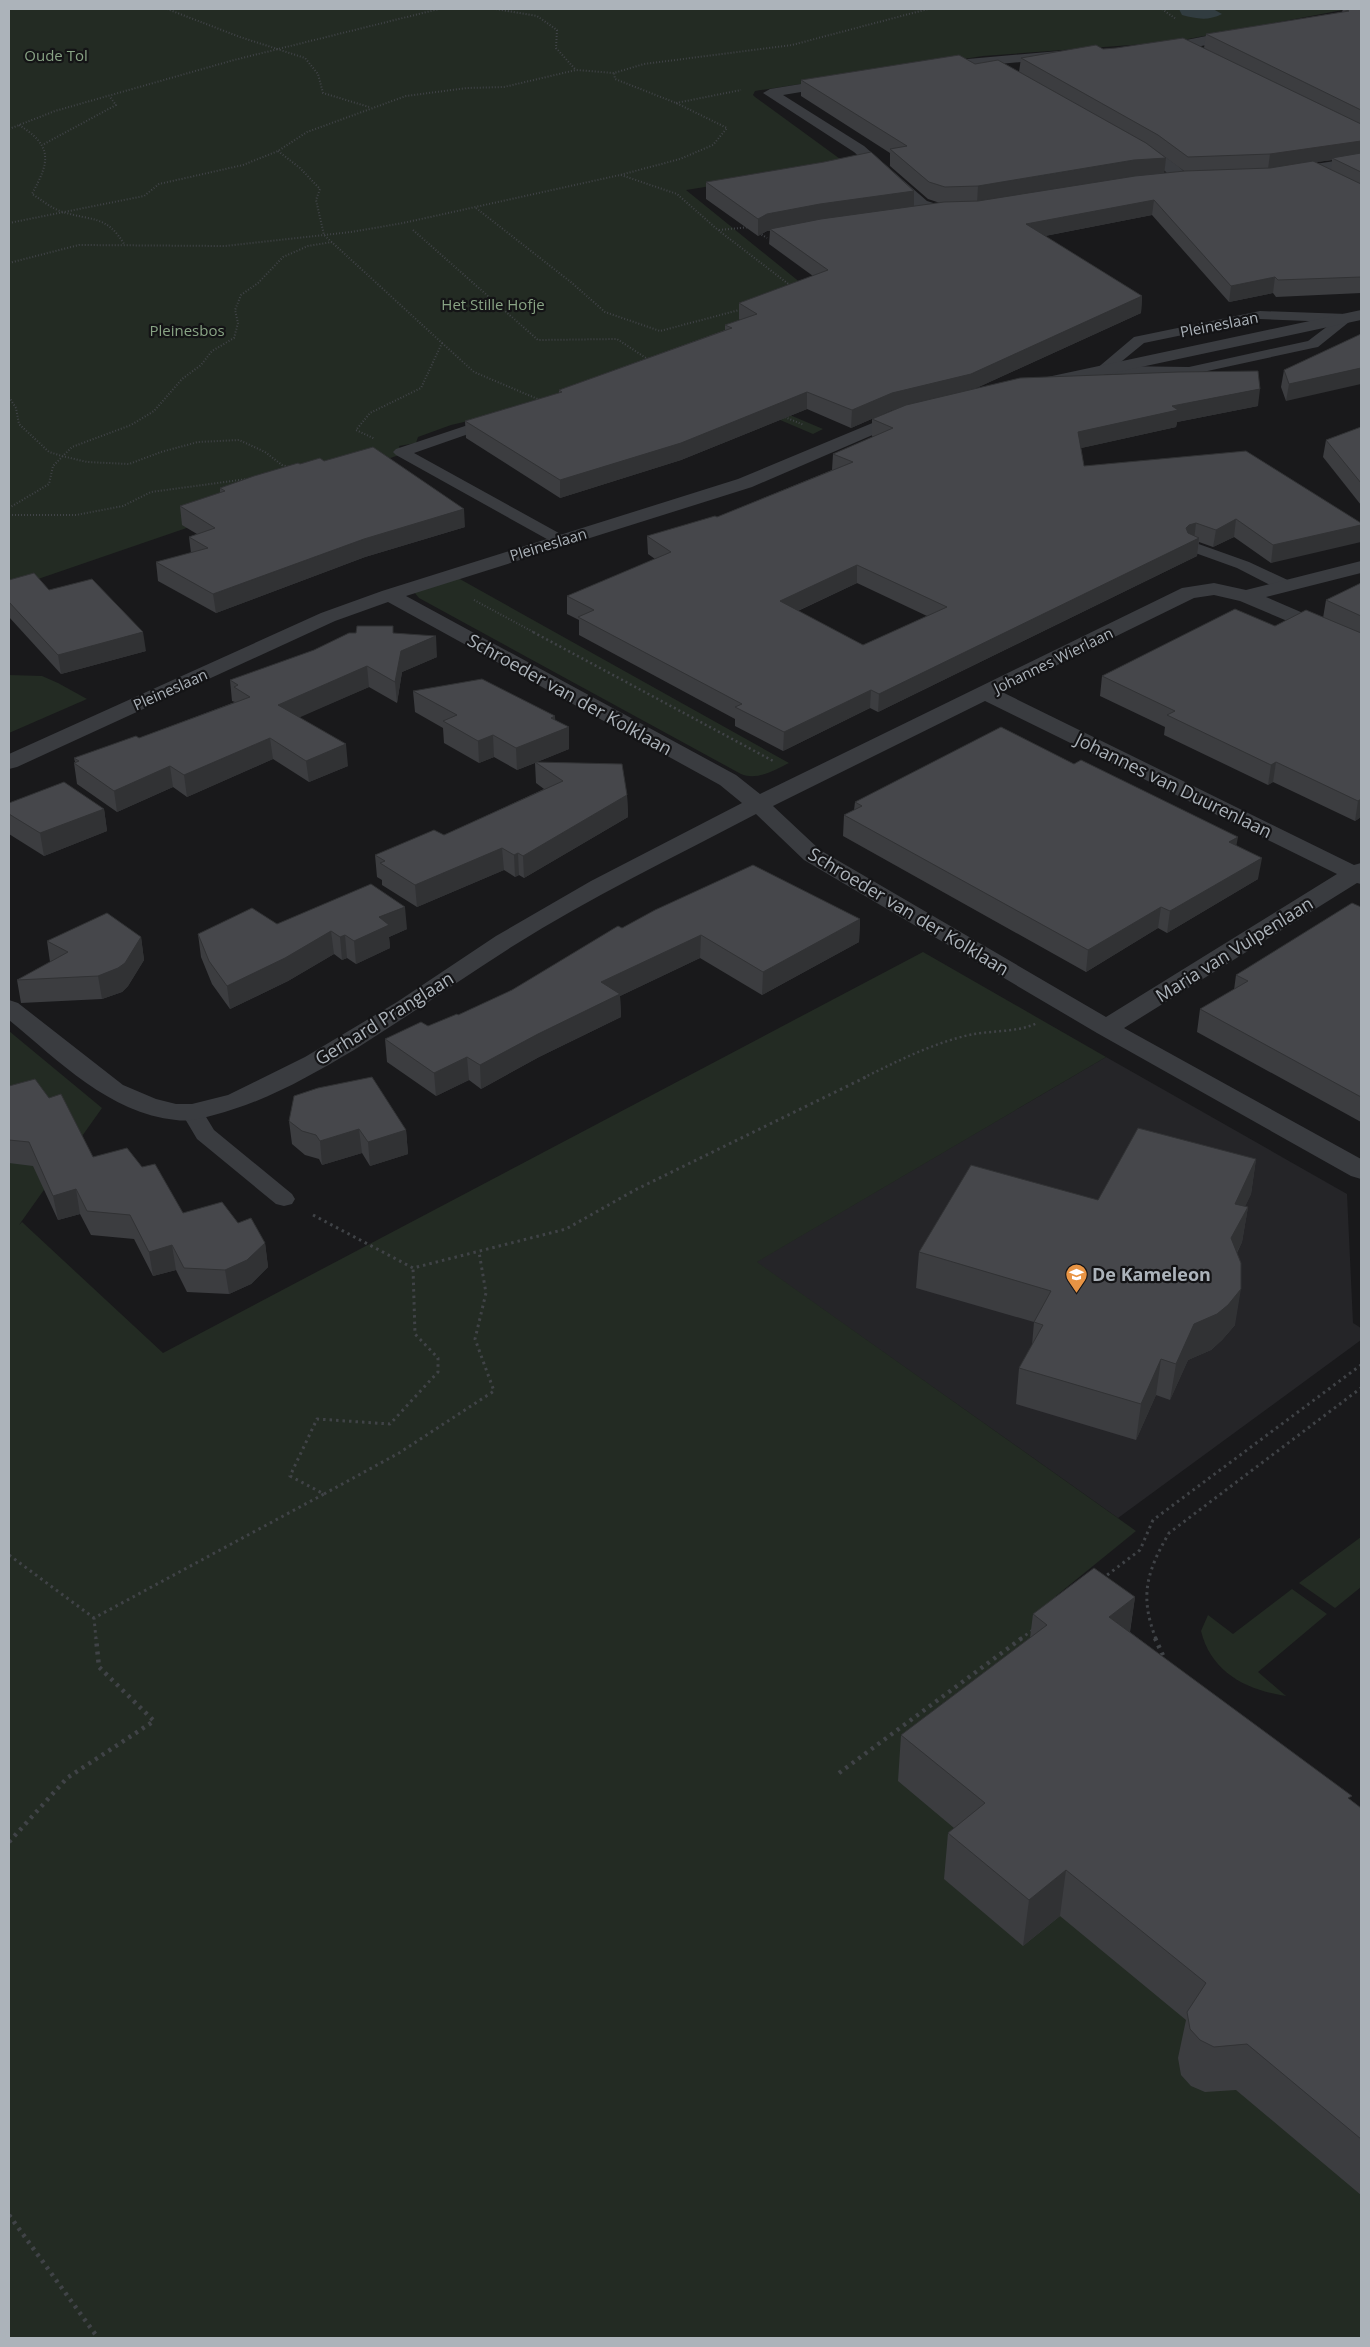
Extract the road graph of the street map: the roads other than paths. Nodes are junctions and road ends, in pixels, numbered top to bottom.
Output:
1 (1256, 30) edge
2 (1181, 45) junction
3 (1142, 48) edge
4 (1199, 53) edge
5 (1074, 54) edge
6 (986, 61) junction
7 (924, 67) edge
8 (1012, 76) edge
9 (847, 80) edge
10 (1124, 140) edge
11 (1361, 162) edge
12 (1313, 170) junction
13 (1276, 175) edge
14 (1329, 178) edge
15 (1183, 179) junction
16 (1201, 179) edge
17 (1158, 182) edge
18 (913, 197) junction
19 (897, 200) edge
20 (943, 211) junction
21 (962, 211) edge
22 (914, 215) edge
23 (1354, 317) edge
24 (1017, 388) edge
25 (546, 403) edge
26 (924, 409) edge
27 (560, 540) junction
28 (1193, 547) edge
29 (1361, 567) edge
30 (1286, 586) junction
31 (388, 595) junction
32 (1246, 596) junction
33 (1361, 646) edge
34 (987, 693) junction
35 (9, 762) edge
36 (758, 804) junction
37 (1359, 873) edge
38 (9, 1008) edge
39 (1106, 1028) junction
40 (192, 1112) junction
41 (1361, 1170) edge
42 (284, 1199) road end

1 - 2 street
2 - 3 street
2 - 4 street
5 - 6 street
6 - 7 street
6 - 8 street
9 - 18 street
10 - 15 street
11 - 12 street
12 - 13 street
12 - 14 lane
15 - 16 street
15 - 17 street
18 - 19 street
18 - 20 street
20 - 21 street
20 - 22 street
23 - 24 street, Pleineslaan
25 - 27 lane
26 - 27 street, Pleineslaan
27 - 31 street, Pleineslaan
28 - 30 lane
29 - 30 street, Johannes Wierlaan
30 - 32 street, Johannes Wierlaan
31 - 35 street, Pleineslaan
31 - 36 street, Schroeder van der Kolklaan
32 - 33 street
32 - 34 street, Johannes Wierlaan
34 - 36 street, Johannes Wierlaan
34 - 37 street, Johannes van Duurenlaan
36 - 39 street, Schroeder van der Kolklaan
36 - 40 street, Gerhard Pranglaan
37 - 39 street, Maria van Vulpenlaan
38 - 40 street, Gerhard Pranglaan
39 - 41 street, Schroeder van der Kolklaan
40 - 42 lane

